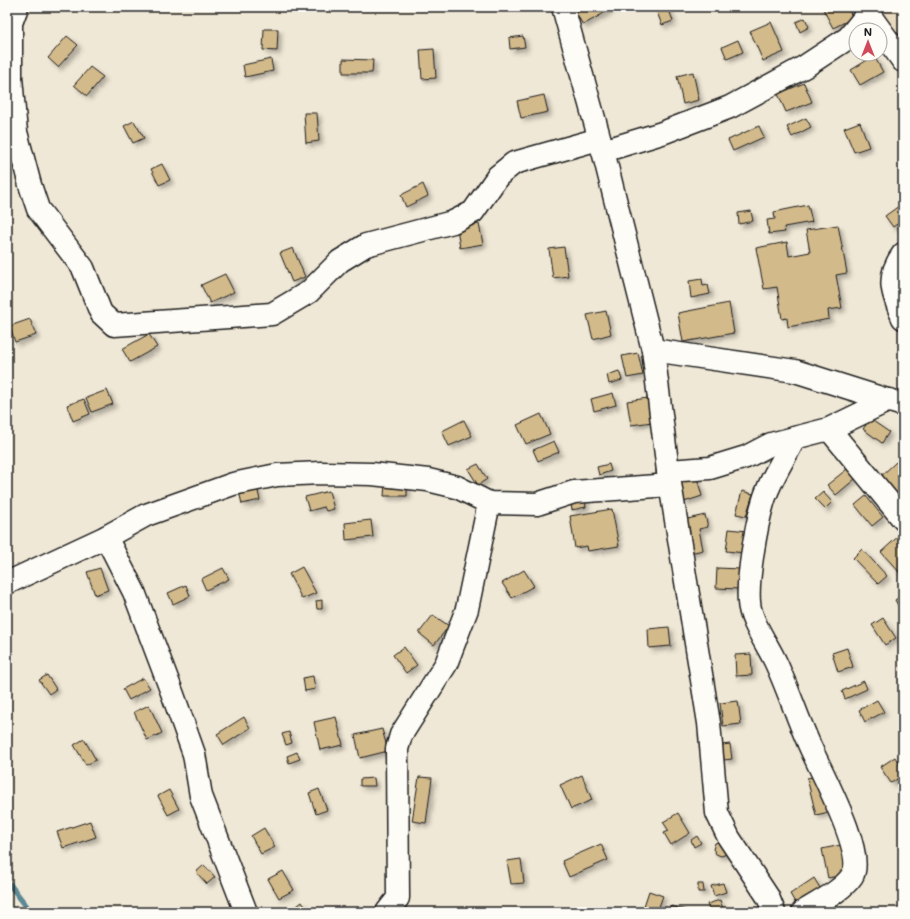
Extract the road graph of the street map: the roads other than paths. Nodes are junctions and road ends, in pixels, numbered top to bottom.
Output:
1 (17, 7) edge
2 (563, 7) edge
3 (867, 10) edge
4 (903, 61) edge
5 (601, 145) junction
6 (903, 254) edge
7 (903, 318) edge
8 (653, 350) junction
9 (896, 402) edge
10 (829, 429) junction
11 (795, 438) junction
12 (669, 478) junction
13 (489, 503) junction
14 (903, 519) edge
15 (106, 537) junction
16 (7, 583) edge
17 (246, 912) edge
18 (387, 912) edge
19 (774, 912) edge
20 (803, 912) edge

1 - 5 street
2 - 5 street
3 - 4 street
3 - 5 street
5 - 8 street
6 - 7 street
8 - 9 street
8 - 12 street
9 - 10 street
10 - 11 street
10 - 14 street
11 - 12 street
11 - 20 street
12 - 13 street
12 - 19 street
13 - 15 street
13 - 18 street
15 - 16 street
15 - 17 street

